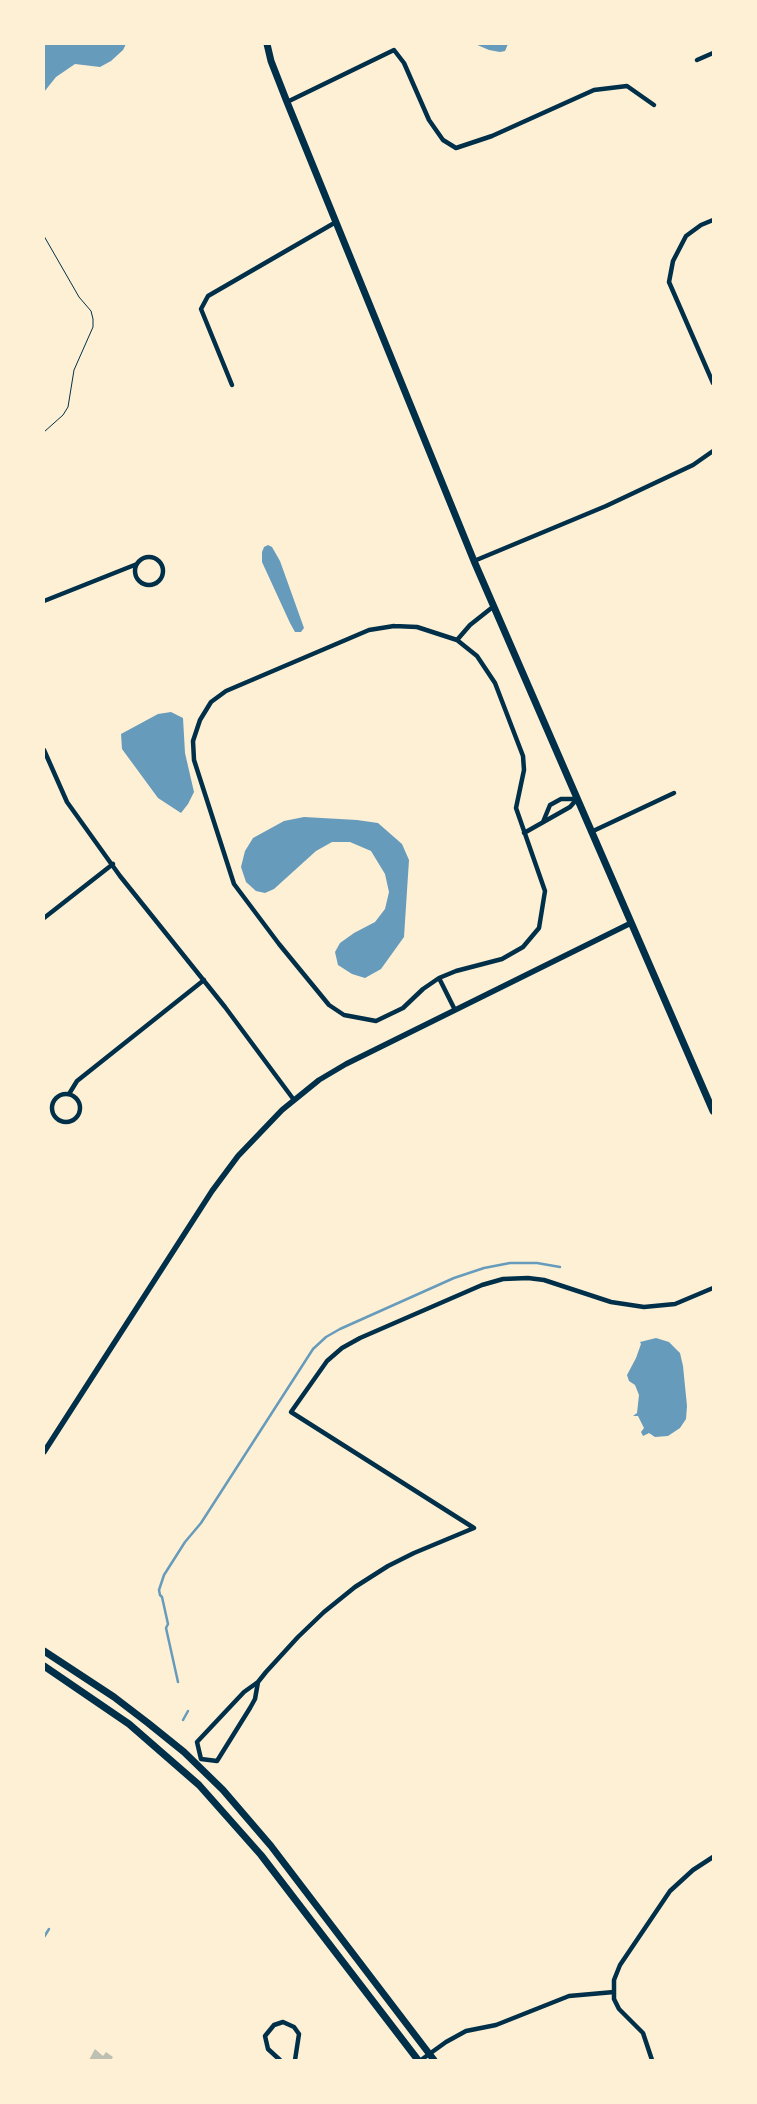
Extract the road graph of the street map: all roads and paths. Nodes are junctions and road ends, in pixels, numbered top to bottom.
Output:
1 (267, 44) edge
2 (396, 44) edge
3 (394, 50) junction
4 (713, 52) edge
5 (697, 60) dead end
6 (287, 102) junction
7 (654, 105) dead end
8 (713, 220) edge
9 (336, 222) junction
10 (44, 236) edge
11 (713, 383) edge
12 (232, 385) dead end
13 (44, 432) edge
14 (713, 451) edge
15 (474, 561) junction
16 (137, 564) junction
17 (44, 601) edge
18 (494, 606) junction
19 (457, 640) junction
20 (44, 750) edge
21 (674, 792) dead end
22 (577, 799) junction
23 (543, 822) junction
24 (591, 832) junction
25 (524, 833) junction
26 (113, 864) junction
27 (44, 918) edge
28 (632, 923) junction
29 (440, 978) junction
30 (204, 980) junction
31 (455, 1010) junction
32 (69, 1094) junction
33 (294, 1100) junction
34 (713, 1110) edge
35 (713, 1288) edge
36 (44, 1452) edge
37 (44, 1650) edge
38 (44, 1666) edge
39 (258, 1682) junction
40 (199, 1762) junction
41 (187, 1773) junction
42 (713, 1857) edge
43 (614, 1992) junction
44 (432, 2057) edge
45 (280, 2060) edge
46 (295, 2060) edge
47 (420, 2060) edge
48 (652, 2060) edge

1 - 6 main road
2 - 3 street
3 - 6 street
3 - 7 street
4 - 5 street
6 - 9 main road
8 - 11 street
9 - 12 street
9 - 15 main road
10 - 13 path
14 - 15 street
15 - 18 main road
16 - 16 street
16 - 17 street
18 - 19 street
18 - 22 main road
19 - 25 street
19 - 29 street
20 - 26 street
21 - 24 street
22 - 23 street
22 - 23 street
22 - 24 main road
23 - 25 street
24 - 28 main road
25 - 29 street
26 - 27 street
26 - 30 street
28 - 31 street
28 - 34 main road
29 - 31 street
30 - 32 street
30 - 33 street
31 - 33 street
32 - 32 street
33 - 36 street
35 - 39 street
37 - 40 main road
38 - 41 main road
39 - 40 street
39 - 40 street
40 - 41 street
40 - 44 main road
41 - 47 main road
42 - 43 street
43 - 44 street
43 - 48 street
44 - 47 street
45 - 46 street

